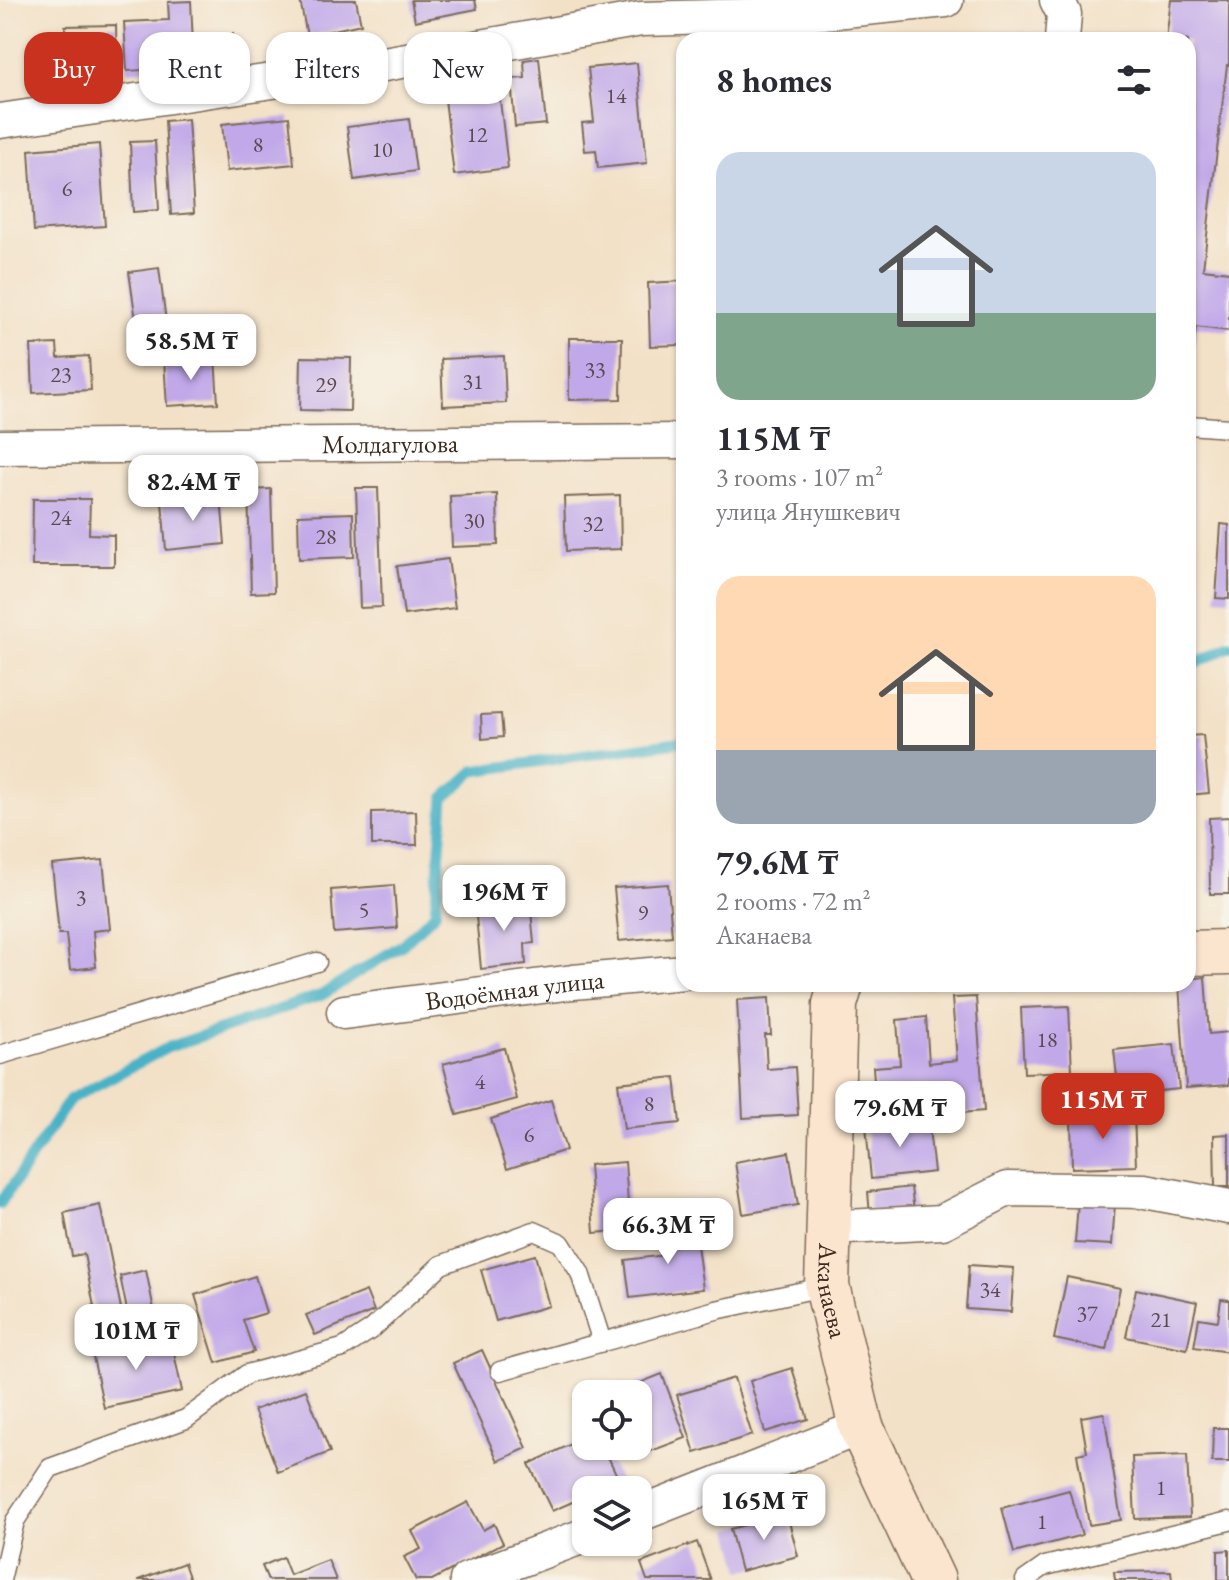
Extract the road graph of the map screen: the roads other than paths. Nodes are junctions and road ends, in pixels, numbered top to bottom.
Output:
1 (946, 0) edge
2 (1057, 0) edge
3 (1063, 32) edge
4 (0, 121) edge
5 (1196, 426) edge
6 (1229, 428) edge
7 (676, 441) edge
8 (0, 447) edge
9 (1229, 952) edge
10 (1196, 953) edge
11 (317, 962) dead end
12 (676, 973) edge
13 (839, 992) edge
14 (344, 1012) dead end
15 (0, 1055) edge
16 (1229, 1207) edge
17 (828, 1228) junction
18 (827, 1286) junction
19 (602, 1342) junction
20 (500, 1371) dead end
21 (861, 1427) junction
22 (652, 1509) edge
23 (1229, 1521) edge
24 (572, 1540) edge
25 (1, 1580) edge
26 (467, 1580) edge
27 (933, 1580) edge
28 (1025, 1580) edge

1 - 4 street
2 - 3 street
5 - 6 lane
7 - 8 street, Молдагулова
9 - 10 street
11 - 15 lane
12 - 14 street, Водоёмная улица
13 - 17 street, Аканаева
16 - 17 street
17 - 18 street, Аканаева
18 - 19 lane
18 - 21 street, Аканаева
19 - 20 lane
19 - 25 lane
21 - 22 street
21 - 27 street, Аканаева
23 - 28 lane
24 - 26 street

